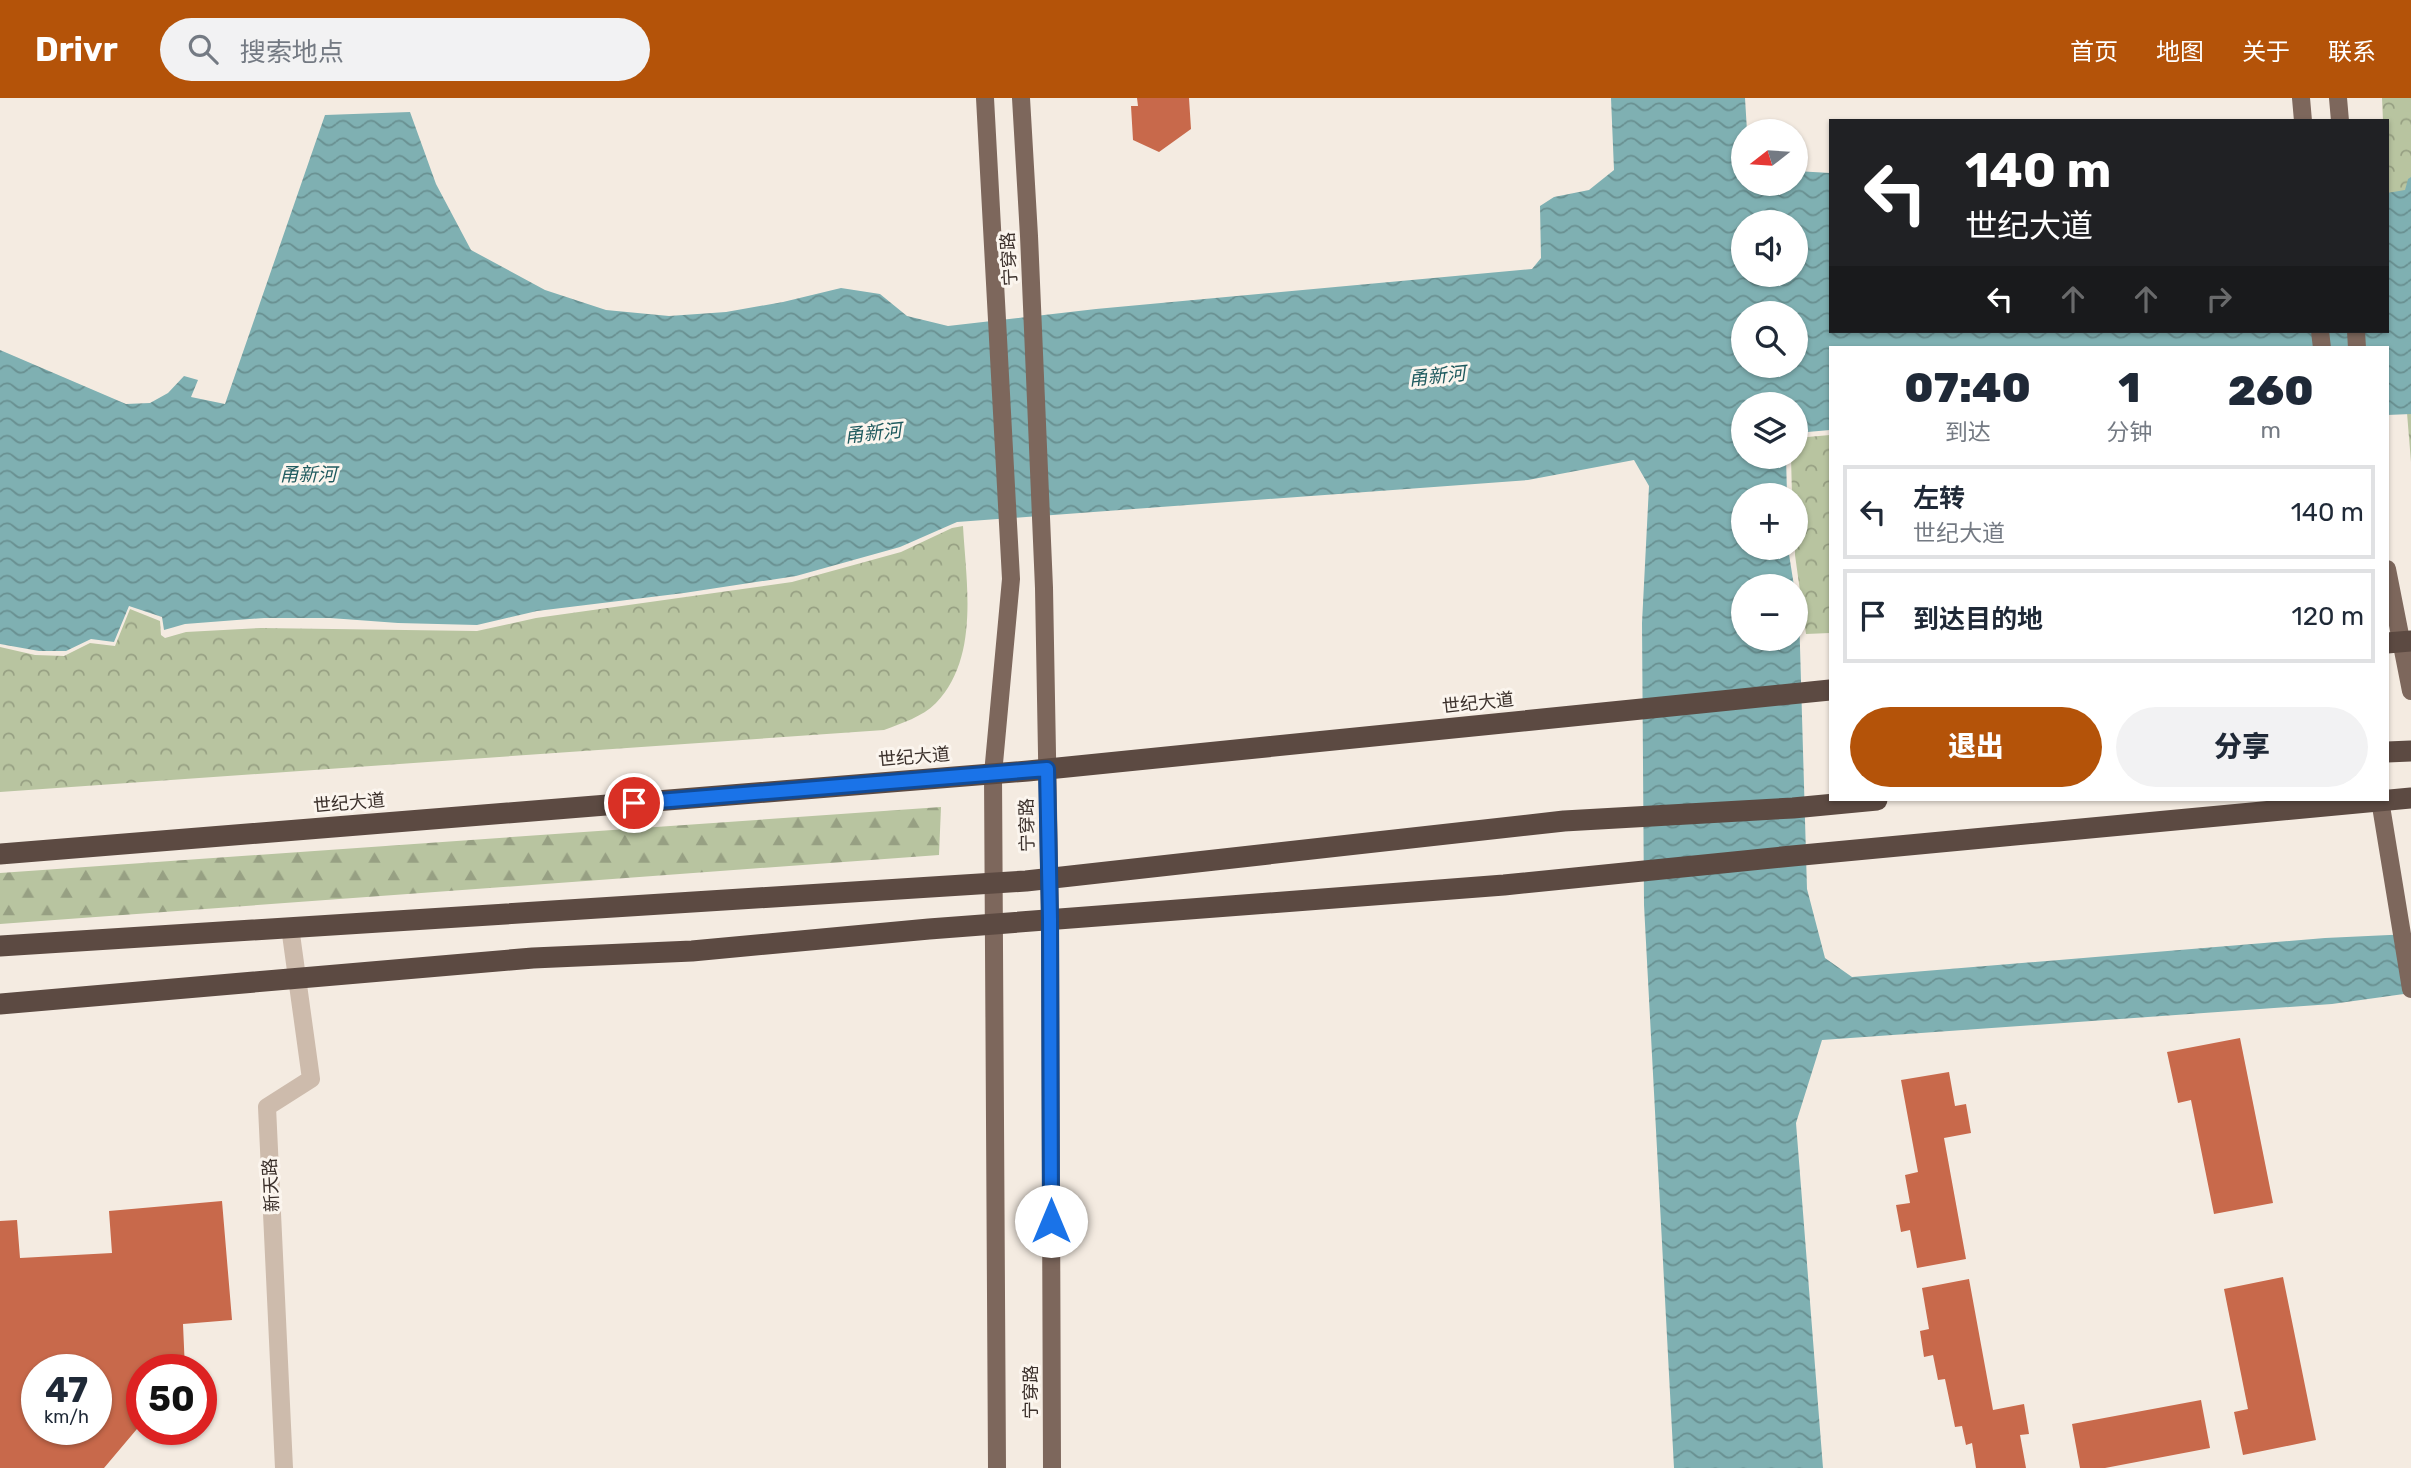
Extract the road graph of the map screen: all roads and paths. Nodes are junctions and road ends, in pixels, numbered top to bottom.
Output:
1 (985, 98) edge
2 (1021, 98) edge
3 (2301, 98) edge
4 (2303, 119) edge
5 (2389, 573) edge
6 (2402, 600) edge
7 (2400, 642) edge
8 (1829, 690) edge
9 (2411, 691) edge
10 (2411, 751) edge
11 (2389, 752) edge
12 (1047, 769) junction
13 (993, 774) junction
14 (2411, 798) edge
15 (2389, 799) edge
16 (1866, 801) edge
17 (2370, 801) edge
18 (2381, 801) edge
19 (0, 854) edge
20 (1048, 877) junction
21 (993, 883) junction
22 (1050, 919) junction
23 (993, 924) junction
24 (290, 927) junction
25 (0, 946) edge
26 (297, 979) junction
27 (2411, 989) edge
28 (0, 1004) edge
29 (284, 1468) edge
30 (997, 1468) edge
31 (1052, 1468) edge

1 - 13 main road, 宁穿路
2 - 12 main road, 宁穿路
3 - 4 main road
5 - 6 main road
6 - 7 main road
7 - 9 main road
8 - 12 highway, 世纪大道
10 - 11 highway
12 - 13 highway, 世纪大道
12 - 20 main road, 宁穿路
13 - 19 highway, 世纪大道
13 - 21 main road, 宁穿路
14 - 15 highway
16 - 20 highway
17 - 22 highway
18 - 27 main road
20 - 21 highway
20 - 22 main road, 宁穿路
21 - 23 main road, 宁穿路
21 - 24 highway
22 - 23 highway
22 - 31 main road, 宁穿路
23 - 26 highway
23 - 30 main road, 宁穿路
24 - 25 highway
24 - 26 street, 新天路
26 - 28 highway
26 - 29 street, 新天路

